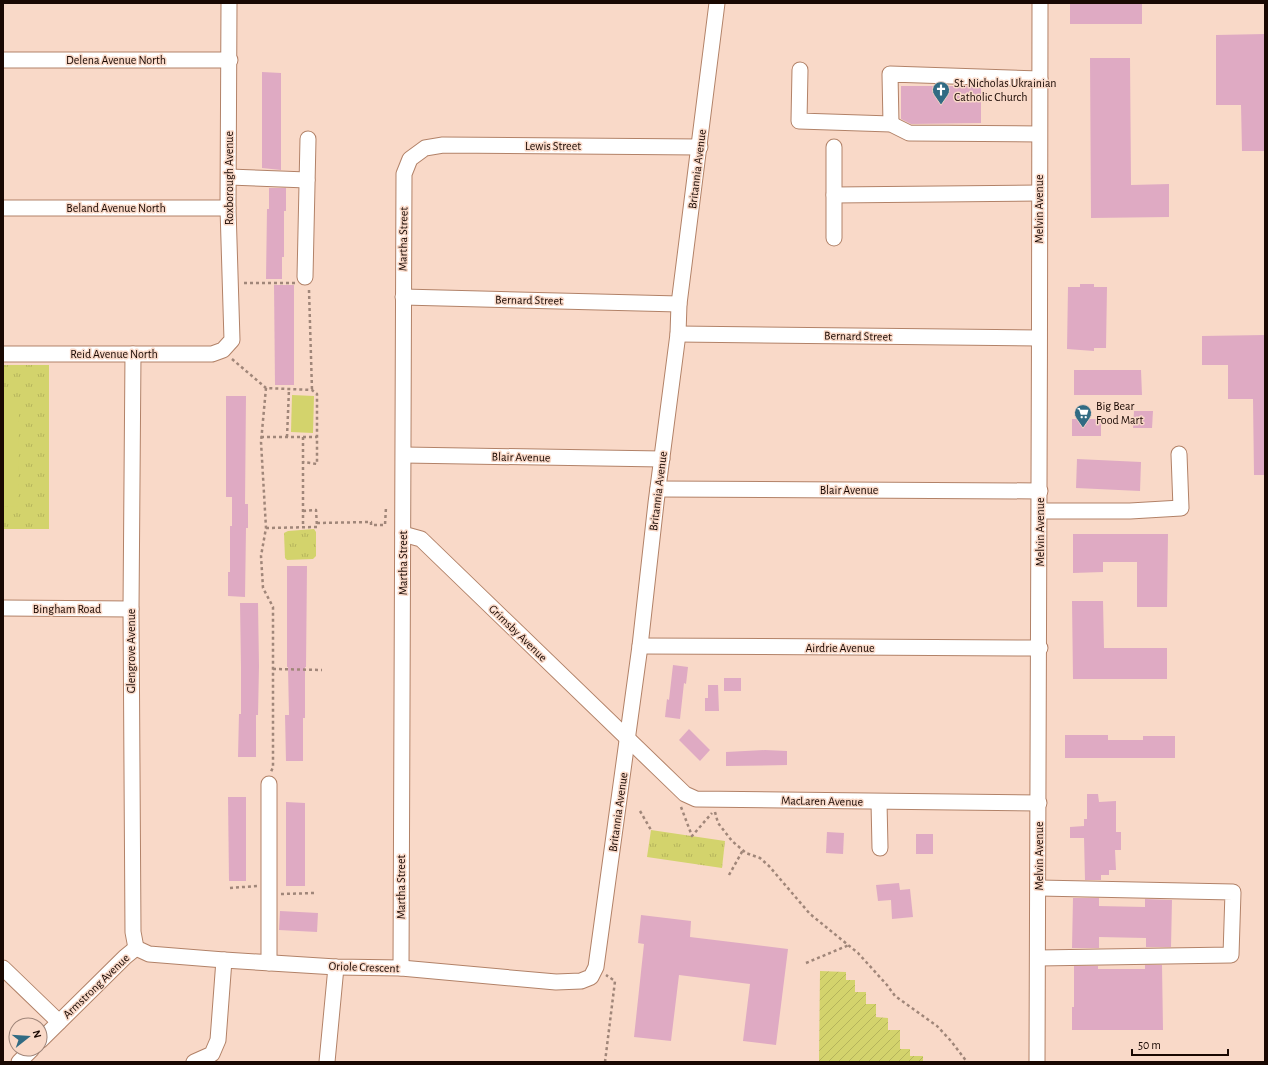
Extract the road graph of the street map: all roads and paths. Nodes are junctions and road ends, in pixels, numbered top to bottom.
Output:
1 (229, 3) edge
2 (717, 3) edge
3 (1040, 3) edge
4 (3, 60) edge
5 (230, 60) junction
6 (800, 70) dead end
7 (1040, 79) junction
8 (891, 124) junction
9 (1039, 134) junction
10 (308, 139) dead end
11 (700, 147) junction
12 (834, 147) dead end
13 (410, 159) joint
14 (229, 177) junction
15 (307, 180) junction
16 (1039, 193) junction
17 (834, 195) junction
18 (3, 208) edge
19 (228, 208) junction
20 (834, 238) dead end
21 (304, 281) junction
22 (229, 283) junction
23 (402, 297) junction
24 (679, 304) junction
25 (678, 334) junction
26 (1039, 338) junction
27 (223, 350) junction
28 (3, 354) edge
29 (133, 354) junction
30 (266, 388) junction
31 (289, 389) junction
32 (312, 390) junction
33 (261, 437) junction
34 (287, 437) junction
35 (303, 437) junction
36 (317, 437) junction
37 (1180, 454) dead end
38 (404, 455) junction
39 (662, 459) junction
40 (303, 462) junction
41 (658, 489) junction
42 (1040, 491) junction
43 (386, 507) dead end
44 (303, 511) junction
45 (1040, 511) junction
46 (317, 523) junction
47 (303, 527) junction
48 (266, 528) junction
49 (403, 534) junction
50 (3, 608) edge
51 (131, 608) junction
52 (640, 646) junction
53 (1040, 648) junction
54 (273, 669) junction
55 (322, 670) dead end
56 (628, 739) junction
57 (269, 784) joint
58 (676, 786) junction
59 (879, 802) junction
60 (1039, 803) junction
61 (640, 811) dead end
62 (651, 830) dead end
63 (880, 848) dead end
64 (743, 850) junction
65 (729, 875) dead end
66 (230, 888) dead end
67 (1038, 888) junction
68 (269, 890) junction
69 (315, 893) dead end
70 (849, 945) junction
71 (136, 948) junction
72 (1038, 958) junction
73 (224, 960) junction
74 (269, 963) junction
75 (806, 963) dead end
76 (336, 967) junction
77 (3, 968) edge
78 (401, 968) junction
79 (594, 972) junction
80 (59, 1022) junction
81 (48, 1033) edge
82 (194, 1062) edge
83 (328, 1062) edge
84 (605, 1062) edge
85 (967, 1062) edge
86 (1036, 1062) edge

1 - 5 street, Roxborough Avenue
2 - 11 street, Britannia Avenue
3 - 7 street, Melvin Avenue
4 - 5 street, Delena Avenue North
5 - 14 street, Roxborough Avenue
6 - 8 street
7 - 8 street
7 - 9 street, Melvin Avenue
8 - 9 street
9 - 16 street, Melvin Avenue
10 - 15 street
11 - 13 street, Lewis Street
11 - 24 street, Britannia Avenue
12 - 17 street
13 - 23 street, Martha Street
14 - 15 street
14 - 19 street, Roxborough Avenue
15 - 21 street
16 - 17 street
16 - 26 street, Melvin Avenue
17 - 20 street
18 - 19 street, Beland Avenue North
19 - 22 street, Roxborough Avenue
21 - 22 path
21 - 32 path
22 - 27 street, Roxborough Avenue
23 - 24 street, Bernard Street
23 - 38 street, Martha Street
24 - 25 street, Britannia Avenue
25 - 26 street, Bernard Street
25 - 39 street, Britannia Avenue
26 - 42 street, Melvin Avenue
27 - 29 street, Reid Avenue North
27 - 30 path
28 - 29 street, Reid Avenue North
29 - 51 street, Glengrove Avenue
30 - 31 path
30 - 33 path
31 - 32 path
31 - 34 path
32 - 36 path
33 - 34 path
33 - 48 path
34 - 35 path
35 - 36 path
35 - 40 path
36 - 40 path
37 - 45 street
38 - 39 street, Blair Avenue
38 - 49 street, Martha Street
39 - 41 street, Britannia Avenue
40 - 44 path
41 - 42 street, Blair Avenue
41 - 52 street, Britannia Avenue
42 - 45 street, Melvin Avenue
43 - 46 path
44 - 46 path
44 - 47 path
45 - 53 street, Melvin Avenue
46 - 47 path
47 - 48 path
48 - 54 path
49 - 56 street, Grimsby Avenue
49 - 78 street, Martha Street
50 - 51 street, Bingham Road
51 - 71 street, Glengrove Avenue
52 - 53 street, Airdrie Avenue
52 - 56 street, Britannia Avenue
53 - 60 street, Melvin Avenue
54 - 55 path
54 - 57 path
56 - 58 street, MacLaren Avenue
56 - 79 street, Britannia Avenue
57 - 68 street
58 - 59 street, MacLaren Avenue
58 - 64 path
59 - 60 street, MacLaren Avenue
59 - 63 street
60 - 67 street, Melvin Avenue
61 - 62 path
64 - 65 path
64 - 70 path
66 - 68 path
67 - 72 street, Melvin Avenue
67 - 72 street
68 - 69 path
68 - 74 street
70 - 75 path
70 - 85 path
71 - 73 street, Oriole Crescent
71 - 80 street, Armstrong Avenue
72 - 86 street, Melvin Avenue
73 - 74 street, Oriole Crescent
73 - 82 street
74 - 76 street, Oriole Crescent
76 - 78 street, Oriole Crescent
76 - 83 street
77 - 80 street
78 - 79 street, Oriole Crescent
79 - 84 path
80 - 81 street, Armstrong Avenue

